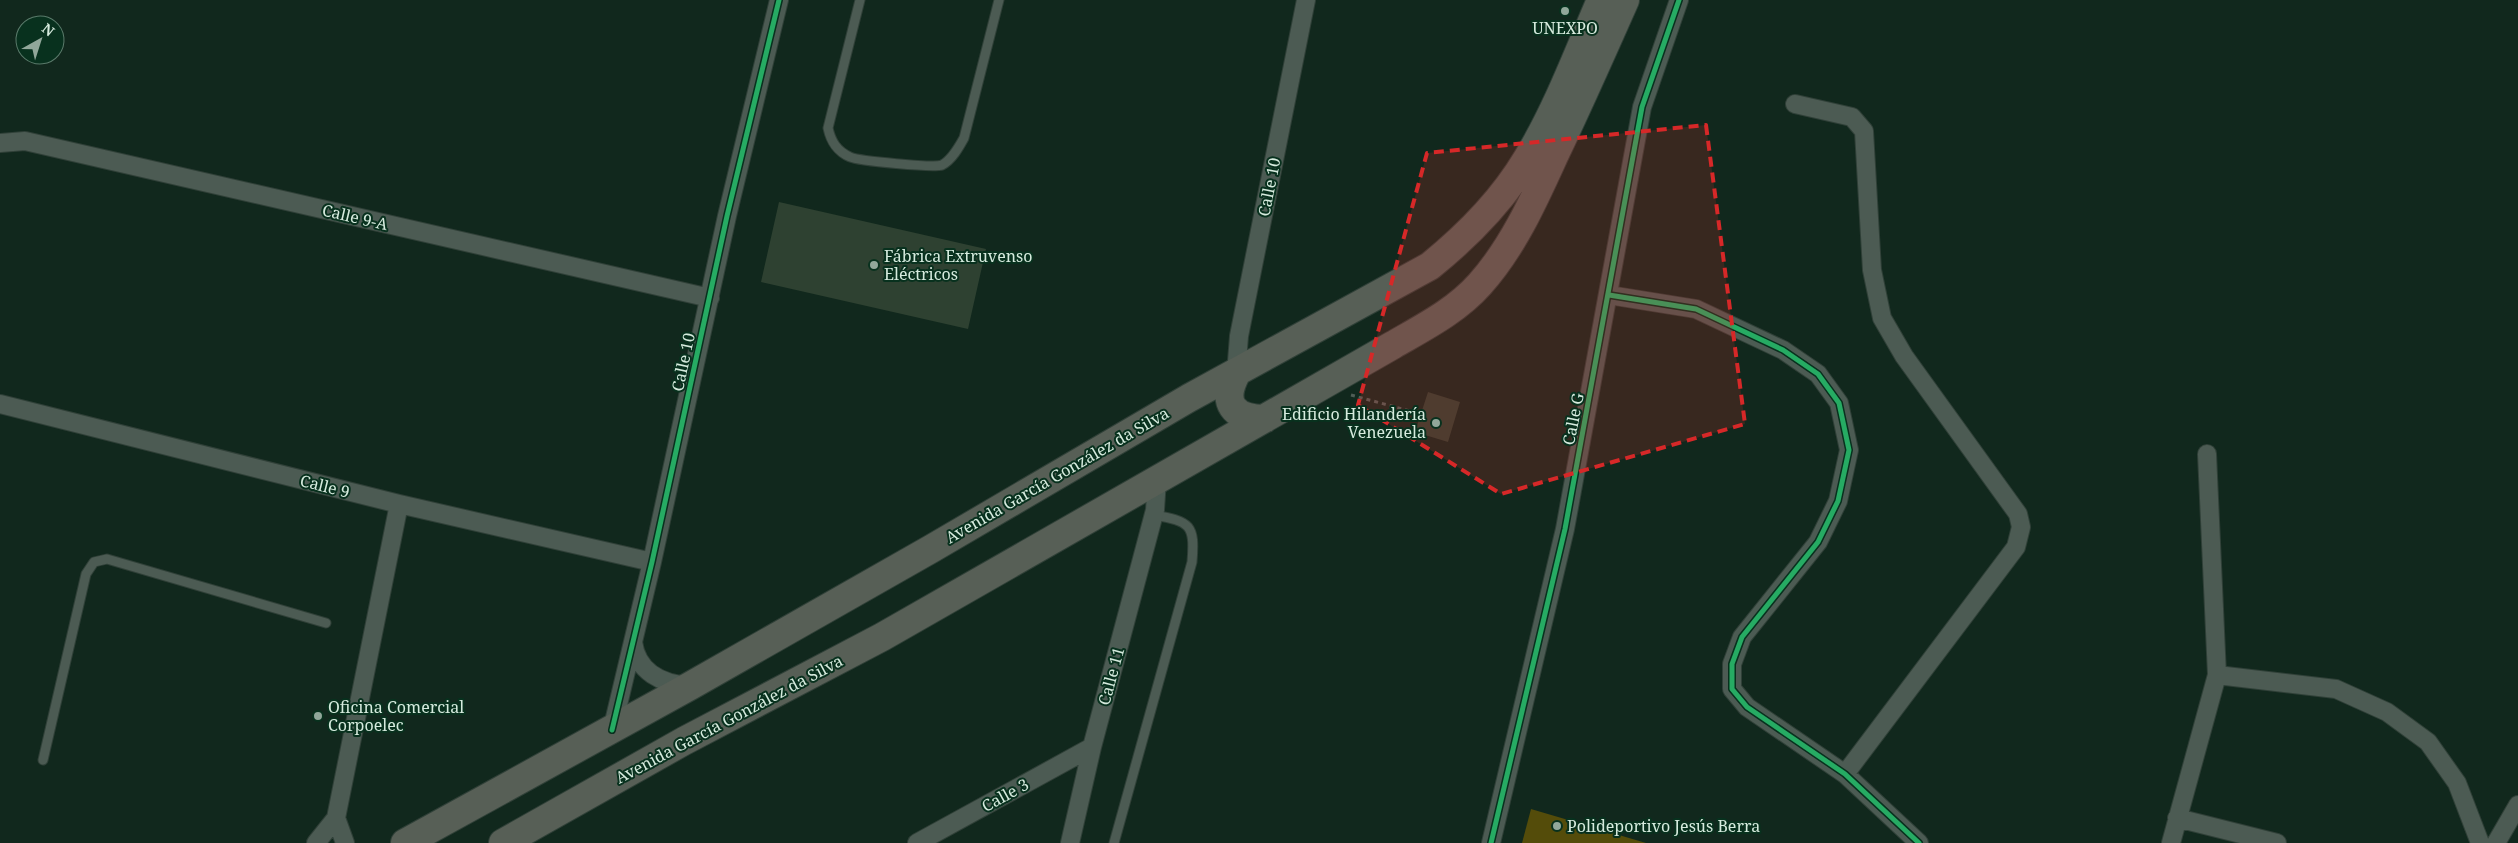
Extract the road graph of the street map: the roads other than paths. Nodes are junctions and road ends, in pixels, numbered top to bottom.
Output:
1 (779, 0) edge
2 (860, 0) edge
3 (999, 0) edge
4 (1306, 0) edge
5 (1601, 0) edge
6 (1625, 0) edge
7 (1679, 0) edge
8 (1795, 104) dead end
9 (0, 143) edge
10 (1609, 295) junction
11 (710, 298) junction
12 (1236, 374) junction
13 (1189, 398) junction
14 (0, 404) edge
15 (1264, 419) junction
16 (1219, 443) junction
17 (2207, 454) dead end
18 (1157, 479) junction
19 (1134, 492) junction
20 (399, 504) junction
21 (1154, 512) junction
22 (652, 562) junction
23 (326, 623) dead end
24 (633, 642) junction
25 (2217, 675) junction
26 (690, 686) junction
27 (612, 730) junction
28 (1092, 747) junction
29 (43, 760) dead end
30 (1845, 774) junction
31 (2518, 805) edge
32 (336, 818) junction
33 (2177, 818) junction
34 (316, 843) edge
35 (345, 843) edge
36 (405, 843) edge
37 (503, 843) edge
38 (917, 843) edge
39 (1070, 843) edge
40 (1114, 843) edge
41 (1491, 843) edge
42 (1919, 843) edge
43 (2171, 843) edge
44 (2277, 843) edge
45 (2480, 843) edge
46 (2496, 843) edge

1 - 11 street, Calle 10
2 - 3 lane
4 - 12 street, Calle 10
5 - 12 main road, Avenida García González da Silva
6 - 15 main road, Avenida García González da Silva
7 - 10 street, Calle G
8 - 30 street
9 - 11 street, Calle 9-A
10 - 30 street
10 - 41 street, Calle G
11 - 22 street, Calle 10
12 - 13 main road, Avenida García González da Silva
12 - 15 main road
13 - 16 main road
13 - 26 main road, Avenida García González da Silva
14 - 20 street, Calle 9
15 - 16 main road, Avenida García González da Silva
16 - 18 main road, Avenida García González da Silva
17 - 25 street
18 - 19 main road, Avenida García González da Silva
18 - 21 street, Calle 11
19 - 21 street
19 - 37 main road, Avenida García González da Silva
20 - 22 street, Calle 9
20 - 32 street
21 - 28 street, Calle 11
21 - 40 lane
22 - 24 street, Calle 10
23 - 29 lane
24 - 26 street
24 - 27 street, Calle 10
25 - 33 street
25 - 45 street
26 - 27 main road, Avenida García González da Silva
27 - 36 main road, Avenida García González da Silva
28 - 38 street, Calle 3
28 - 39 street, Calle 11
30 - 42 street
31 - 46 street
32 - 34 street
32 - 35 street
33 - 43 street
33 - 44 street

